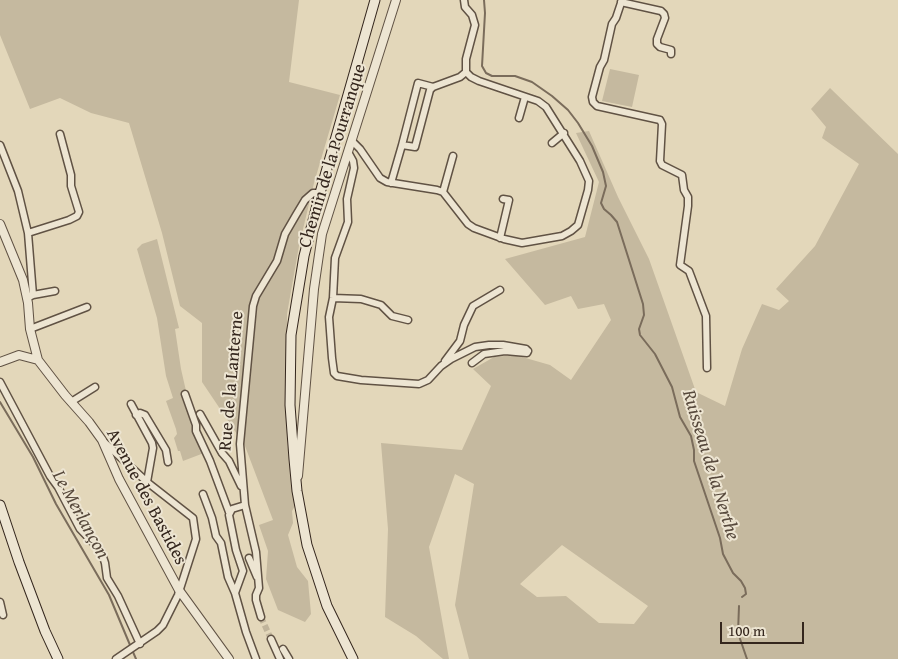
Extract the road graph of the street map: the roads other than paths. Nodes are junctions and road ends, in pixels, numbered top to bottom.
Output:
1 (375, 0) edge
2 (396, 0) edge
3 (464, 0) edge
4 (621, 1) edge
5 (671, 54) dead end
6 (466, 72) junction
7 (433, 87) junction
8 (525, 97) junction
9 (519, 118) dead end
10 (60, 134) dead end
11 (564, 134) junction
12 (352, 140) junction
13 (552, 143) dead end
14 (402, 144) junction
15 (0, 145) edge
16 (348, 152) junction
17 (453, 156) dead end
18 (391, 183) junction
19 (443, 192) junction
20 (320, 193) junction
21 (503, 199) dead end
22 (0, 224) edge
23 (28, 233) junction
24 (500, 238) junction
25 (500, 290) dead end
26 (55, 291) dead end
27 (30, 296) junction
28 (334, 298) junction
29 (87, 307) dead end
30 (408, 320) dead end
31 (30, 328) junction
32 (38, 360) junction
33 (0, 362) edge
34 (472, 363) dead end
35 (441, 366) junction
36 (707, 368) dead end
37 (0, 382) edge
38 (95, 387) dead end
39 (185, 394) dead end
40 (71, 402) junction
41 (131, 404) dead end
42 (303, 413) junction
43 (200, 414) dead end
44 (136, 415) junction
45 (292, 424) junction
46 (102, 440) junction
47 (168, 462) dead end
48 (146, 482) junction
49 (243, 486) junction
50 (298, 491) junction
51 (203, 494) dead end
52 (0, 504) edge
53 (245, 505) junction
54 (229, 512) junction
55 (304, 528) junction
56 (249, 558) dead end
57 (258, 578) junction
58 (179, 590) junction
59 (235, 593) junction
60 (0, 602) edge
61 (3, 615) dead end
62 (261, 617) tunnel mouth
63 (271, 638) tunnel mouth
64 (140, 644) junction
65 (283, 649) dead end
66 (58, 659) edge
67 (116, 659) edge
68 (229, 659) edge
69 (256, 659) edge
70 (280, 659) edge
71 (289, 659) edge
72 (353, 659) edge
73 (359, 659) edge

1 - 20 main road
2 - 12 street, Chemin de la Pourranque
3 - 6 street
4 - 5 street
4 - 36 street
6 - 7 street
6 - 8 street
7 - 14 street
7 - 14 street
8 - 9 street
8 - 11 street
10 - 23 street
11 - 13 street
11 - 24 street
12 - 16 street, Chemin de la Pourranque
12 - 18 street
14 - 18 street
15 - 23 street
16 - 28 street
16 - 42 street, Chemin de la Pourranque
17 - 19 street
18 - 19 street
19 - 24 street
20 - 45 main road
20 - 49 street, Rue de la Lanterne
21 - 24 street
22 - 27 street
23 - 27 street
25 - 35 street
26 - 27 street
27 - 31 street
28 - 30 street
28 - 35 street
29 - 31 street
31 - 32 street
32 - 33 street
32 - 40 street, Avenue des Bastides
34 - 35 street
37 - 64 street
38 - 40 street
39 - 54 street
40 - 46 street, Avenue des Bastides
41 - 44 street
42 - 45 street
42 - 50 street, Chemin de la Pourranque
43 - 49 street
44 - 47 street
44 - 48 street
45 - 50 main road
46 - 48 street
46 - 58 street, Avenue des Bastides
48 - 58 street
49 - 53 street, Rue de la Lanterne
50 - 55 main road
51 - 59 street
52 - 66 main road
53 - 54 street
53 - 57 street, Rue de la Lanterne
54 - 59 street
55 - 72 main road
55 - 73 main road
56 - 57 street
57 - 62 street, Rue de la Lanterne
58 - 64 street
58 - 68 street, Avenue des Bastides
59 - 69 street
60 - 61 street
63 - 70 street
64 - 67 street
65 - 71 street

